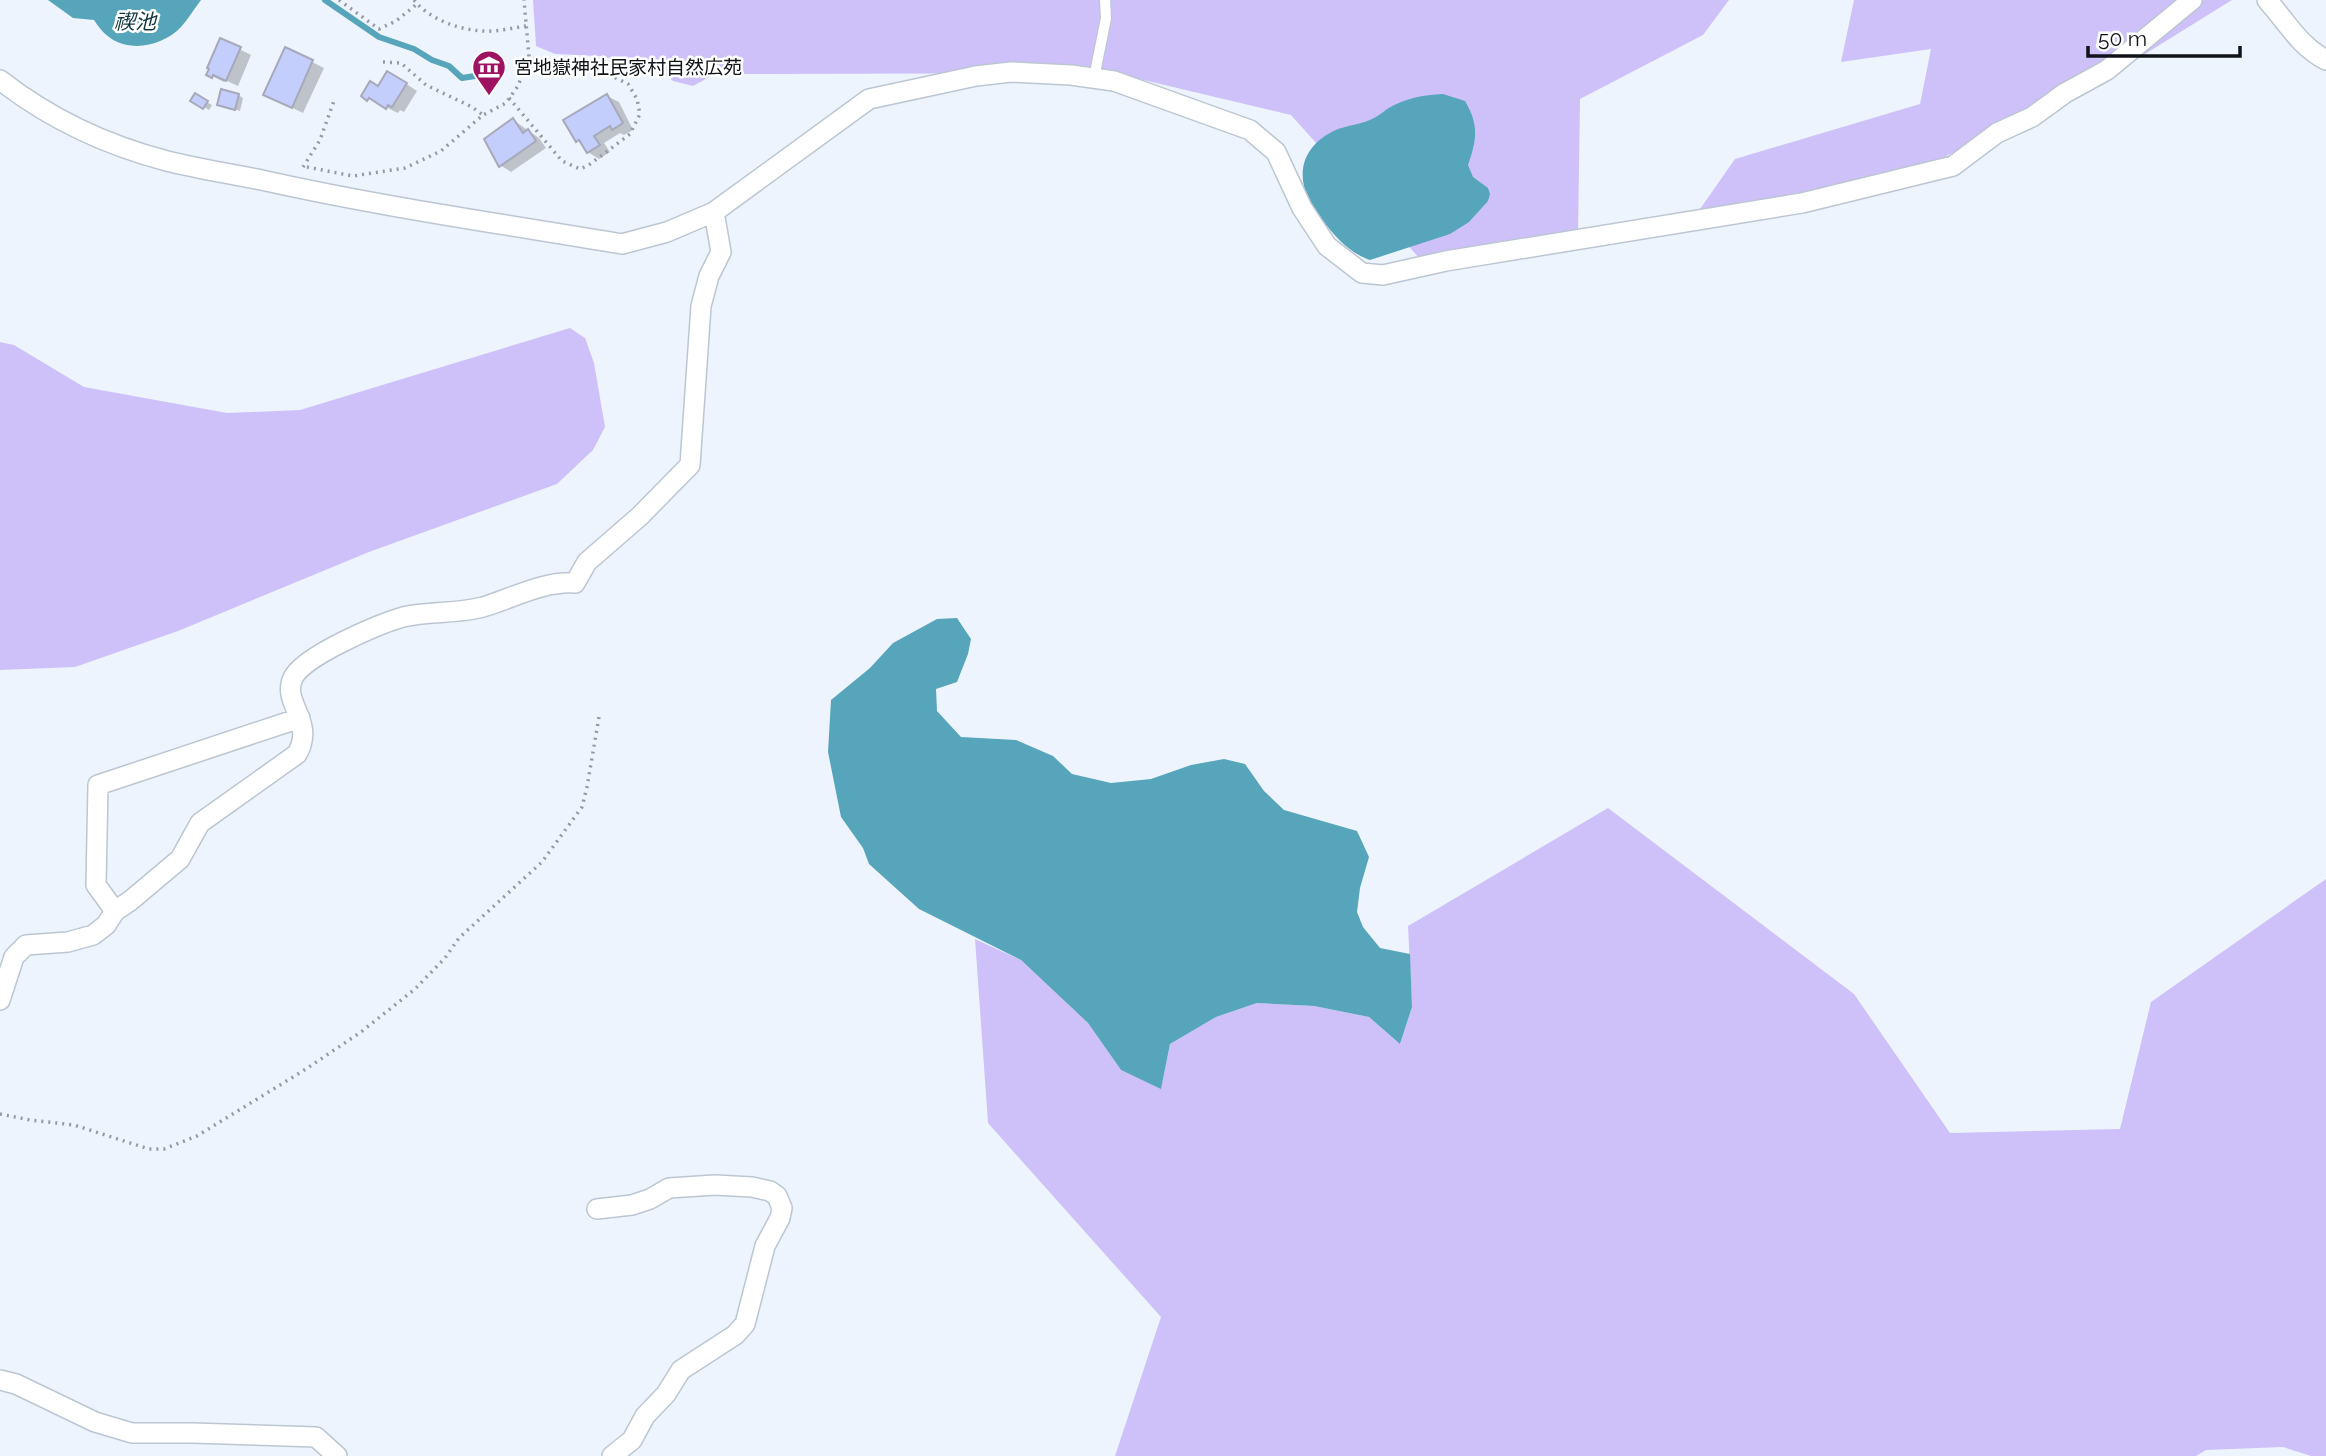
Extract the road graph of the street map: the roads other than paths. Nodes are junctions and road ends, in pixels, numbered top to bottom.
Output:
1 (1105, 0) edge
2 (2192, 0) edge
3 (2267, 0) edge
4 (2326, 60) edge
5 (1094, 78) junction
6 (0, 80) edge
7 (714, 212) junction
8 (300, 718) junction
9 (115, 911) junction
10 (0, 1000) edge
11 (597, 1209) dead end
12 (0, 1380) edge
13 (337, 1456) edge
14 (612, 1456) edge

1 - 5 lane
2 - 5 street
3 - 4 street
5 - 7 street
6 - 7 street
7 - 8 street
8 - 9 street
8 - 9 street
9 - 10 street
11 - 14 street
12 - 13 street

